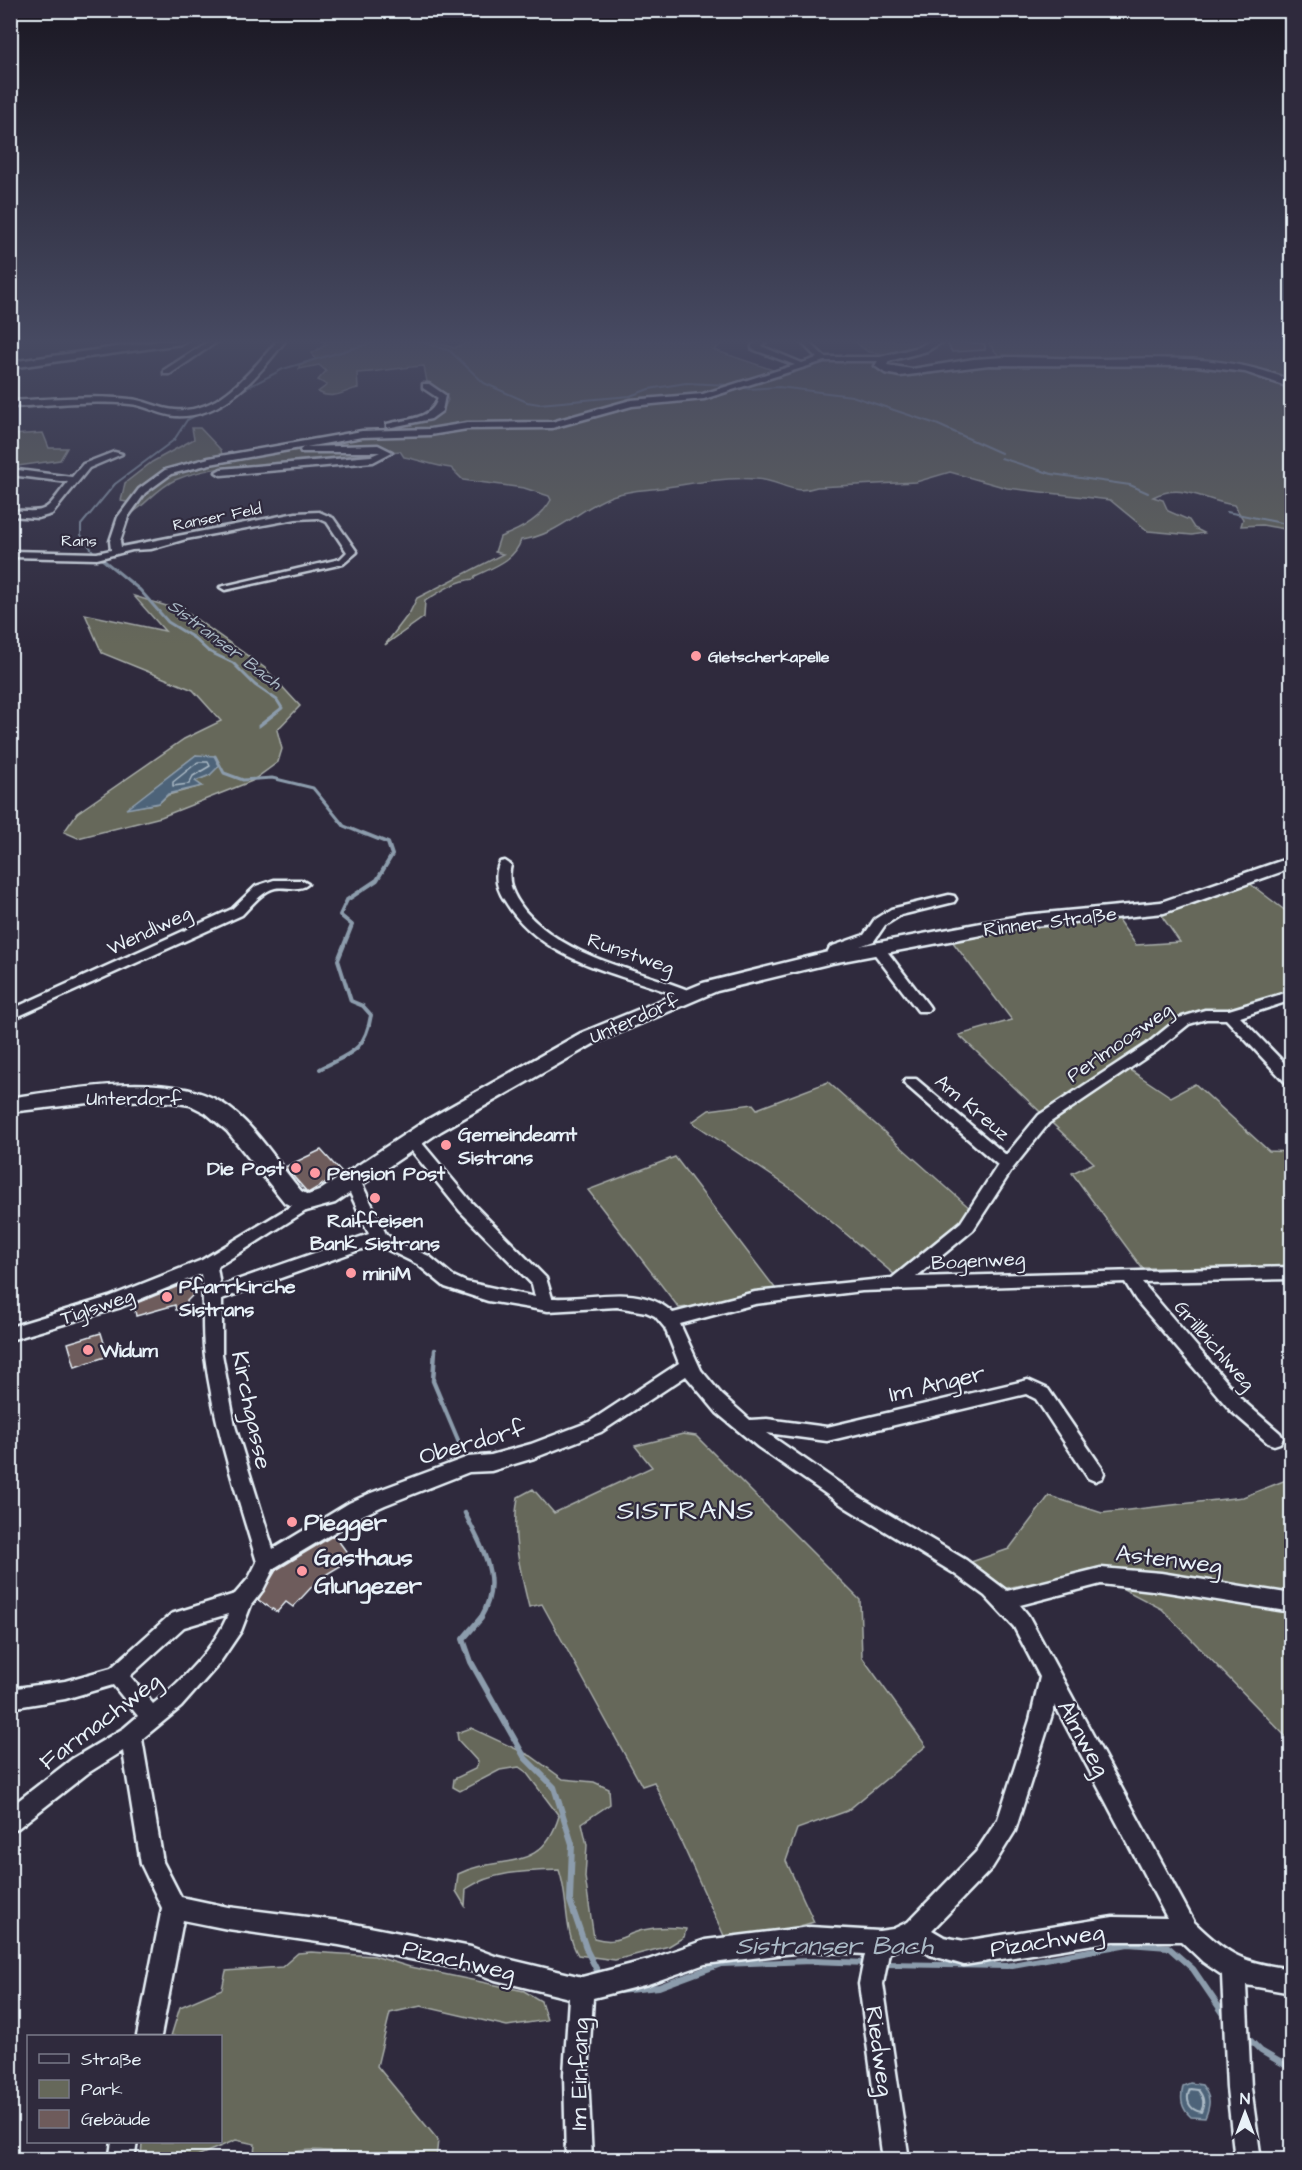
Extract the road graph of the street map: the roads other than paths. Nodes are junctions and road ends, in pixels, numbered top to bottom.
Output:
1 (310, 442) edge
2 (286, 446) junction
3 (117, 454) dead end
4 (10, 472) edge
5 (221, 472) dead end
6 (73, 480) junction
7 (10, 513) edge
8 (116, 552) junction
9 (10, 554) edge
10 (225, 586) dead end
11 (1292, 862) edge
12 (505, 865) dead end
13 (302, 884) dead end
14 (949, 899) dead end
15 (878, 949) junction
16 (832, 957) junction
17 (688, 995) junction
18 (1292, 995) edge
19 (923, 1008) dead end
20 (1230, 1015) junction
21 (10, 1016) edge
22 (1292, 1081) edge
23 (911, 1082) dead end
24 (10, 1105) edge
25 (1044, 1119) joint
26 (412, 1141) junction
27 (1007, 1164) junction
28 (353, 1182) junction
29 (306, 1203) junction
30 (379, 1237) junction
31 (208, 1264) junction
32 (1292, 1273) edge
33 (1130, 1276) junction
34 (895, 1284) junction
35 (213, 1295) junction
36 (545, 1303) junction
37 (671, 1320) junction
38 (10, 1334) edge
39 (689, 1365) junction
40 (748, 1428) junction
41 (1274, 1438) dead end
42 (1095, 1473) dead end
43 (267, 1562) junction
44 (1006, 1600) junction
45 (242, 1601) junction
46 (1292, 1603) edge
47 (117, 1675) junction
48 (1050, 1677) junction
49 (10, 1699) edge
50 (152, 1718) junction
51 (131, 1735) junction
52 (10, 1821) edge
53 (174, 1907) junction
54 (916, 1930) junction
55 (1186, 1930) junction
56 (876, 1956) junction
57 (1234, 1971) junction
58 (1292, 1981) edge
59 (582, 1989) junction
60 (149, 2035) edge
61 (126, 2143) edge
62 (122, 2160) edge
63 (579, 2160) edge
64 (897, 2160) edge
65 (1248, 2160) edge

1 - 2 street
2 - 5 street
2 - 8 street, Rans
3 - 6 street
4 - 6 street
6 - 7 street
8 - 9 street, Rans
8 - 10 street, Ranser Feld
11 - 15 main road, Rinner Straße
12 - 17 street, Runstweg
13 - 21 street, Wendlweg
14 - 16 street
15 - 16 main road, Unterdorf
15 - 19 street
16 - 17 main road, Unterdorf
17 - 26 main road, Unterdorf
18 - 20 street, Perlmoosweg
20 - 22 street
20 - 25 street, Perlmoosweg
23 - 27 street, Am Kreuz
24 - 29 main road, Unterdorf
25 - 27 street, Am Kreuz
26 - 28 main road, Unterdorf
26 - 36 street
27 - 34 street, Am Kreuz
28 - 29 main road, Unterdorf
28 - 30 street
29 - 31 street, Tiglsweg
30 - 35 street
30 - 36 street
31 - 35 street, Kirchgasse
31 - 38 street, Tiglsweg
32 - 33 street, Bogenweg
33 - 34 street, Bogenweg
33 - 41 street, Grillbichlweg
34 - 37 street, Bogenweg
35 - 43 street, Kirchgasse
36 - 37 street
37 - 39 street
39 - 40 street
39 - 43 street, Oberdorf
40 - 42 street, Im Anger
40 - 44 street, Almweg
43 - 45 street, Farmachweg
44 - 46 street, Astenweg
44 - 48 street, Almweg
45 - 47 street
45 - 50 street, Farmachweg
47 - 49 street
47 - 50 street
48 - 54 street, Pizachweg
48 - 55 street, Almweg
50 - 51 street, Farmachweg
51 - 52 street, Farmachweg
51 - 53 street
53 - 59 street, Pizachweg
53 - 60 street
54 - 55 street, Pizachweg
54 - 56 street, Pizachweg
55 - 57 street, Almweg
56 - 59 street, Pizachweg
56 - 64 street, Riedweg
57 - 58 street
57 - 65 street
59 - 63 street, Im Einfang
61 - 62 street

